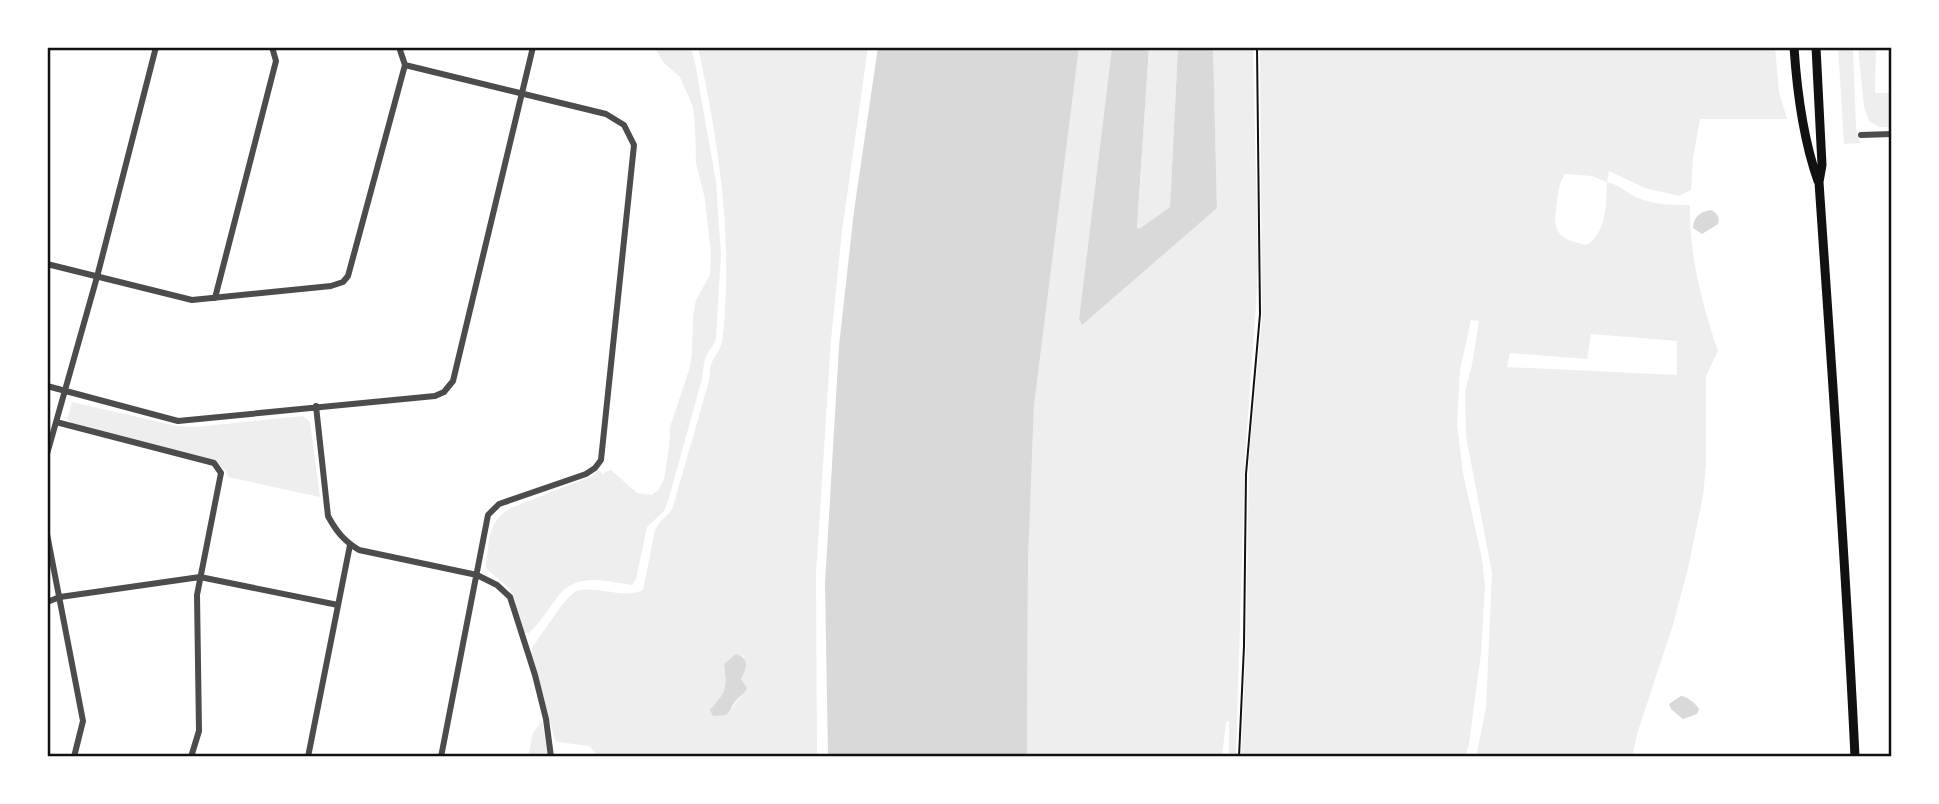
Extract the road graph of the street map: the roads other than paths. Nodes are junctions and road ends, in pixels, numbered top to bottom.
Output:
1 (156, 47) edge
2 (272, 47) edge
3 (399, 47) edge
4 (533, 47) edge
5 (1794, 47) edge
6 (1816, 47) edge
7 (405, 65) junction
8 (520, 93) junction
9 (1892, 134) edge
10 (1861, 135) dead end
11 (1819, 182) junction
12 (47, 264) edge
13 (97, 277) junction
14 (215, 298) junction
15 (47, 386) edge
16 (65, 391) junction
17 (316, 406) junction
18 (56, 422) junction
19 (47, 454) edge
20 (47, 534) edge
21 (350, 545) junction
22 (477, 575) junction
23 (200, 577) junction
24 (60, 597) junction
25 (47, 602) edge
26 (338, 605) junction
27 (74, 757) edge
28 (191, 757) edge
29 (308, 757) edge
30 (441, 757) edge
31 (551, 757) edge
32 (1855, 757) edge

1 - 13 street
2 - 14 street
3 - 7 street
4 - 8 street
5 - 11 main road
6 - 11 main road
7 - 8 street
7 - 14 street
8 - 17 street
8 - 22 street
9 - 10 street
11 - 32 main road
12 - 13 street
13 - 14 street
13 - 16 street
15 - 16 street
16 - 17 street
16 - 18 street
17 - 21 street
18 - 19 street
18 - 23 street
20 - 24 street
21 - 22 street
21 - 26 street
22 - 30 street
22 - 31 street
23 - 24 street
23 - 26 street
23 - 28 street
24 - 25 street
24 - 27 street
26 - 29 street

